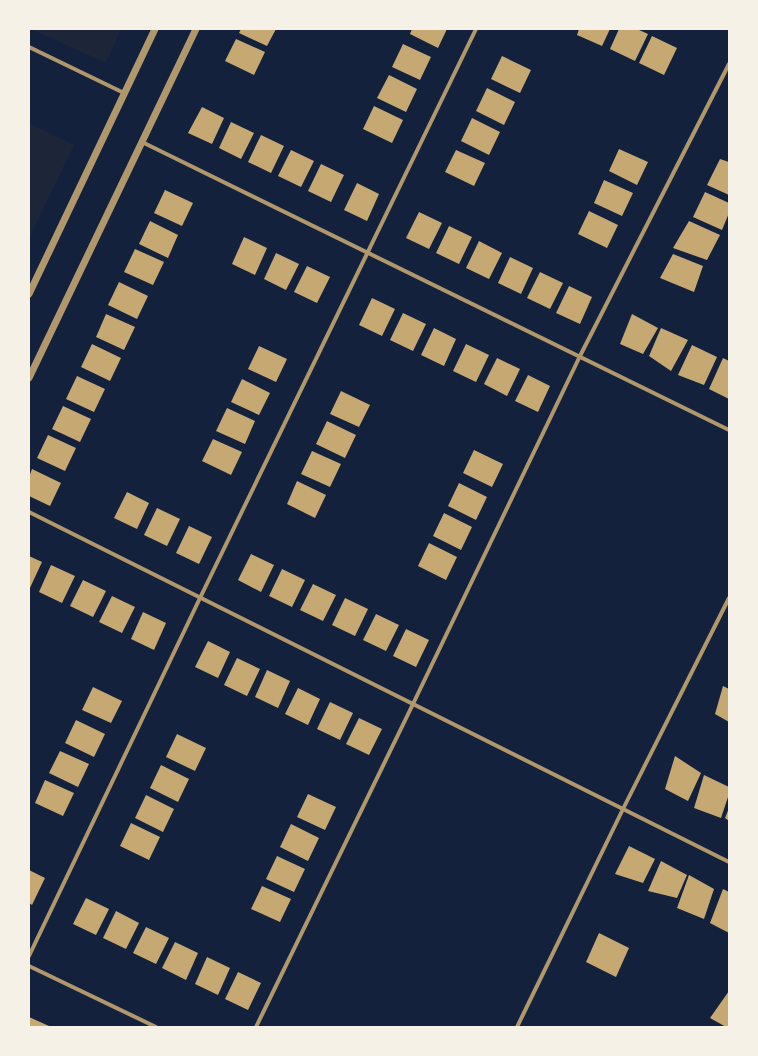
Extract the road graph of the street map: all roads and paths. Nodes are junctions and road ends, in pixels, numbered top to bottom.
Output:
1 (155, 29) edge
2 (196, 29) edge
3 (476, 29) edge
4 (29, 48) edge
5 (729, 64) edge
6 (124, 93) junction
7 (142, 142) junction
8 (368, 253) junction
9 (29, 294) edge
10 (580, 356) junction
11 (29, 378) edge
12 (729, 430) edge
13 (29, 512) edge
14 (200, 598) junction
15 (729, 598) edge
16 (413, 704) junction
17 (623, 809) junction
18 (729, 862) edge
19 (29, 956) edge
20 (29, 966) edge
21 (156, 1027) edge
22 (256, 1027) edge
23 (517, 1027) edge

1 - 6 street
2 - 7 street
3 - 8 street
4 - 6 street
5 - 10 street
6 - 9 street
7 - 8 street
7 - 11 street
8 - 10 street
8 - 14 street
10 - 12 street
10 - 16 street
13 - 14 street
14 - 16 street
14 - 19 street
15 - 17 street
16 - 17 street
16 - 22 street
17 - 18 street
17 - 23 street
20 - 21 street

